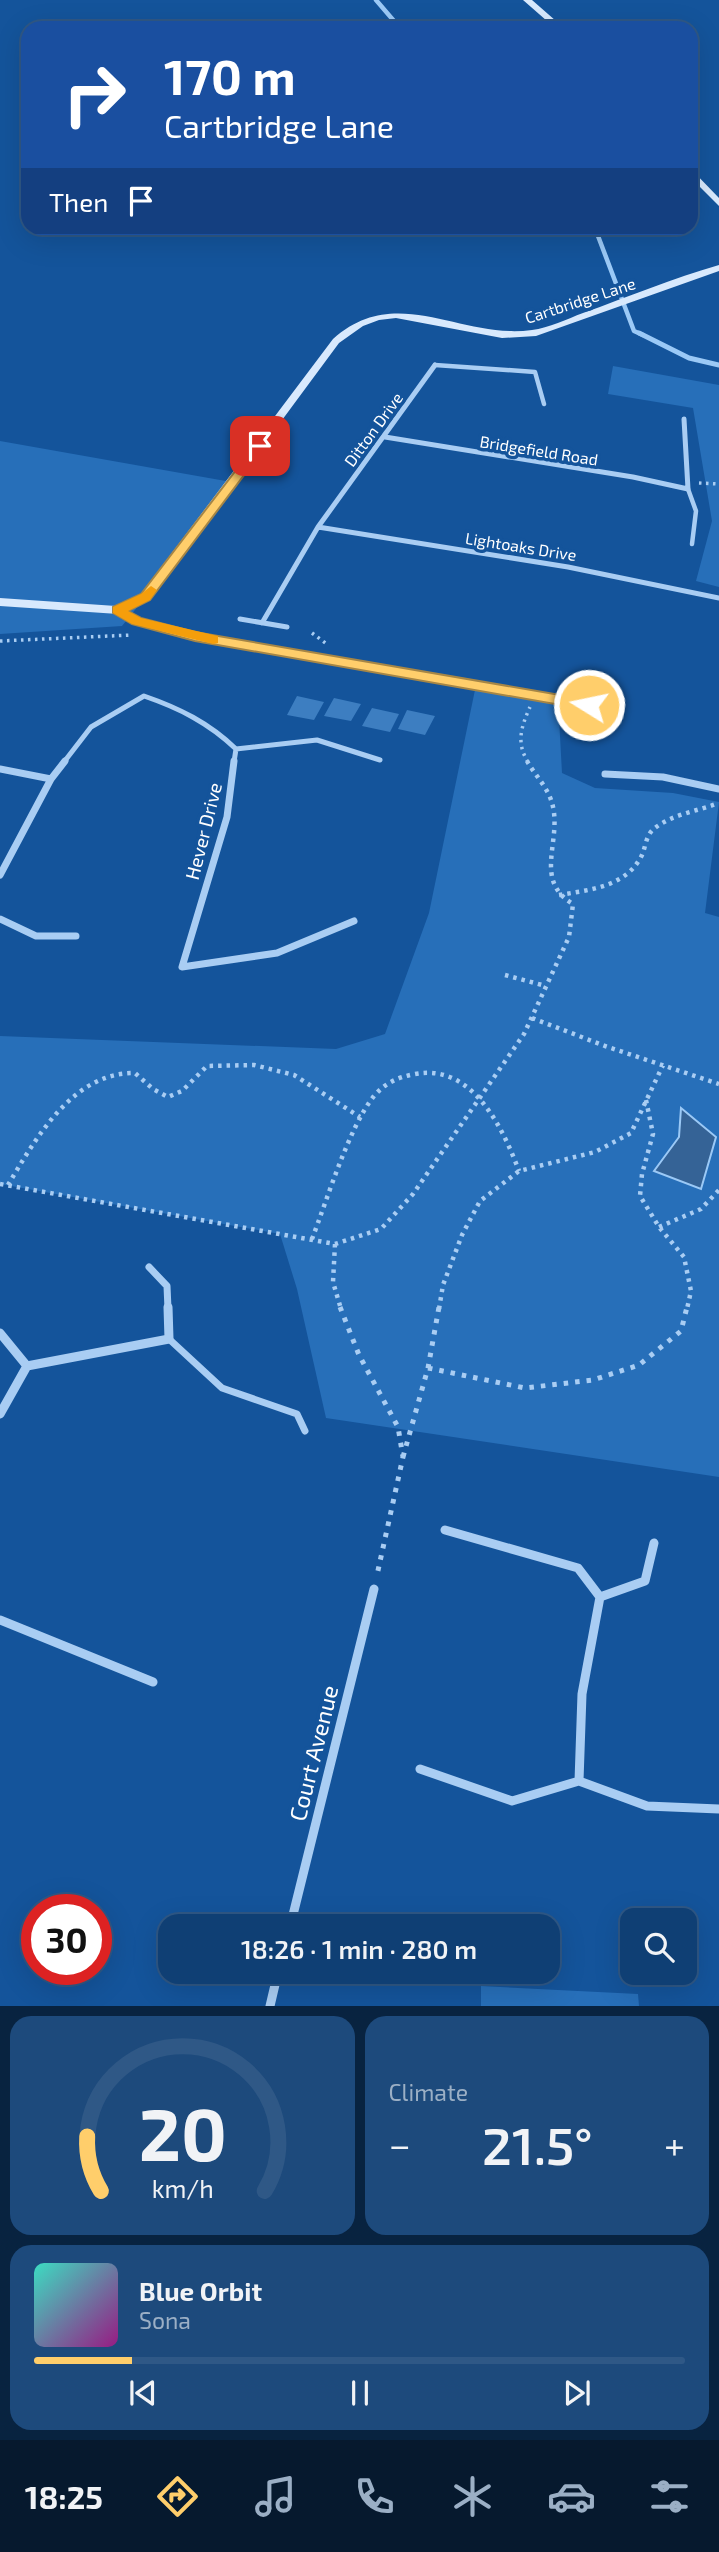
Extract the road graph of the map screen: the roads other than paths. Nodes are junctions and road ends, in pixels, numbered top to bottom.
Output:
1 (527, 0) edge
2 (552, 21) edge
3 (698, 180) edge
4 (719, 203) edge
5 (719, 268) edge
6 (435, 365) joint
7 (544, 404) dead end
8 (684, 419) dead end
9 (385, 437) junction
10 (688, 489) junction
11 (318, 527) junction
12 (692, 544) dead end
13 (719, 598) edge
14 (0, 602) edge
15 (118, 610) junction
16 (240, 619) dead end
17 (262, 623) junction
18 (287, 627) dead end
19 (593, 686) dead end
20 (589, 705) junction
21 (620, 710) dead end
22 (236, 749) junction
23 (380, 760) dead end
24 (0, 769) edge
25 (605, 774) dead end
26 (51, 779) junction
27 (719, 789) edge
28 (0, 875) edge
29 (0, 919) edge
30 (354, 921) dead end
31 (76, 936) dead end
32 (149, 1267) dead end
33 (0, 1333) edge
34 (169, 1339) junction
35 (27, 1366) junction
36 (0, 1414) edge
37 (305, 1430) dead end
38 (445, 1530) dead end
39 (654, 1542) dead end
40 (374, 1589) road end
41 (600, 1597) junction
42 (0, 1620) edge
43 (153, 1682) dead end
44 (420, 1769) dead end
45 (579, 1781) junction
46 (719, 1809) edge
47 (293, 1914) edge
48 (275, 1984) edge
49 (270, 2006) edge

1 - 2 street
3 - 4 street
5 - 15 street, Cartbridge Lane
6 - 7 lane, Ditton Drive
6 - 9 street, Ditton Drive
8 - 10 street
9 - 10 street, Bridgefield Road
9 - 11 street, Ditton Drive
10 - 12 lane
11 - 13 street, Lightoaks Drive
11 - 17 street, Ditton Drive
14 - 15 street
15 - 20 street
16 - 17 street
17 - 18 street
19 - 20 street
20 - 21 street
22 - 23 street
22 - 26 street
22 - 30 street, Hever Drive
24 - 26 street
25 - 27 street
26 - 28 street
29 - 31 street
32 - 34 street
33 - 35 street
34 - 35 street
34 - 37 lane
35 - 36 street
38 - 41 street
39 - 41 street
40 - 47 street, Court Avenue
41 - 45 street
42 - 43 street
44 - 45 street
45 - 46 street
48 - 49 street

